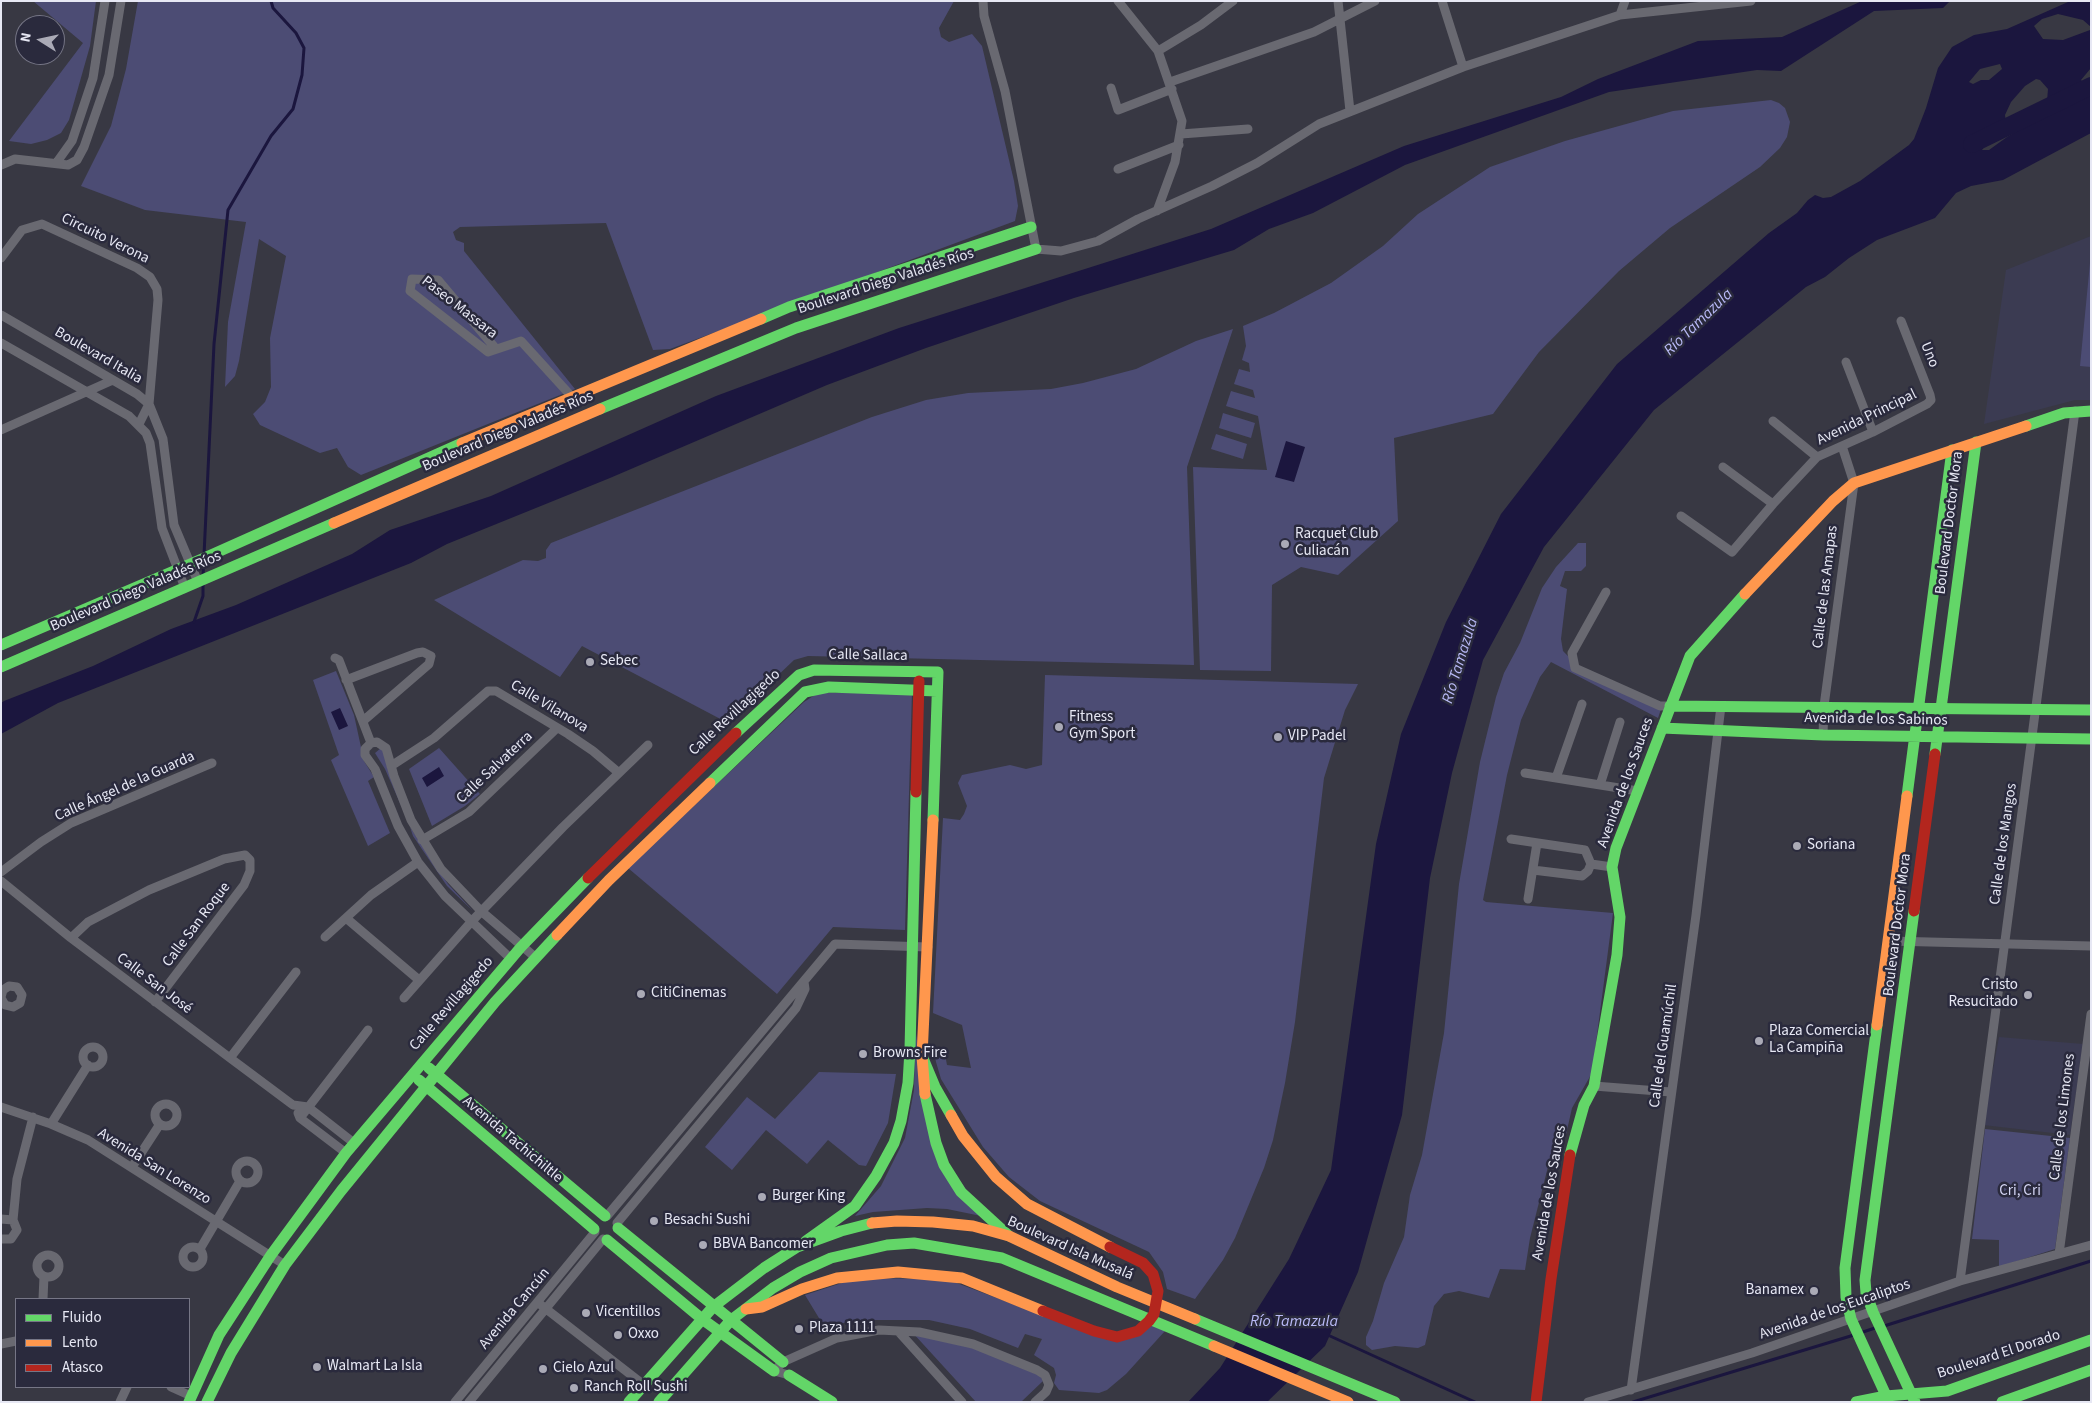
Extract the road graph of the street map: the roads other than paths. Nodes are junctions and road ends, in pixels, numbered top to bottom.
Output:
1 (105, 1) edge
2 (121, 1) edge
3 (983, 1) edge
4 (1118, 1) edge
5 (1233, 1) edge
6 (1338, 1) edge
7 (1375, 1) edge
8 (1442, 1) edge
9 (1626, 1) edge
10 (1750, 1) edge
11 (1620, 16) junction
12 (1339, 18) junction
13 (1158, 51) junction
14 (1463, 67) junction
15 (1171, 86) junction
16 (1111, 88) dead end
17 (1350, 111) junction
18 (1248, 129) dead end
19 (1181, 134) junction
20 (72, 141) junction
21 (1179, 145) junction
22 (84, 147) junction
23 (56, 162) junction
24 (1, 165) edge
25 (1118, 169) dead end
26 (1157, 211) junction
27 (1031, 227) junction
28 (1036, 249) junction
29 (1, 258) edge
30 (1, 316) edge
31 (1901, 321) dead end
32 (1, 343) edge
33 (496, 349) junction
34 (1846, 362) dead end
35 (114, 380) junction
36 (88, 393) junction
37 (572, 397) junction
38 (1931, 400) joint
39 (149, 404) junction
40 (2075, 411) junction
41 (2091, 411) edge
42 (1773, 421) dead end
43 (139, 424) junction
44 (1, 430) edge
45 (1873, 432) junction
46 (1976, 442) junction
47 (1842, 446) junction
48 (1952, 450) junction
49 (1817, 457) junction
50 (1723, 467) dead end
51 (1854, 483) junction
52 (1773, 504) junction
53 (1681, 516) dead end
54 (174, 525) junction
55 (162, 528) junction
56 (189, 564) junction
57 (177, 568) junction
58 (198, 582) junction
59 (185, 588) junction
60 (1606, 592) dead end
61 (1, 645) edge
62 (336, 658) dead end
63 (1, 666) edge
64 (920, 671) junction
65 (799, 676) junction
66 (346, 680) junction
67 (918, 690) junction
68 (937, 691) junction
69 (805, 692) junction
70 (1582, 704) dead end
71 (1670, 706) junction
72 (1721, 706) junction
73 (1824, 706) junction
74 (1918, 708) junction
75 (1940, 708) junction
76 (2036, 708) junction
77 (2091, 710) edge
78 (363, 721) junction
79 (1620, 722) dead end
80 (558, 728) junction
81 (1662, 728) junction
82 (1719, 732) junction
83 (1823, 735) junction
84 (1915, 735) junction
85 (1937, 735) junction
86 (2032, 738) junction
87 (2091, 739) edge
88 (371, 743) junction
89 (648, 745) dead end
90 (212, 763) dead end
91 (391, 766) junction
92 (619, 773) junction
93 (1525, 773) dead end
94 (1556, 778) junction
95 (1600, 785) junction
96 (1638, 791) junction
97 (411, 820) junction
98 (398, 826) junction
99 (1511, 838) dead end
100 (422, 840) junction
101 (1537, 843) junction
102 (418, 862) junction
103 (1591, 864) junction
104 (1612, 867) junction
105 (1533, 870) junction
106 (1, 872) edge
107 (1, 881) edge
108 (1528, 899) dead end
109 (481, 911) junction
110 (346, 918) junction
111 (470, 922) junction
112 (325, 937) dead end
113 (71, 938) junction
114 (1889, 941) junction
115 (1911, 942) junction
116 (2004, 944) junction
117 (913, 946) junction
118 (2091, 946) edge
119 (521, 947) junction
120 (928, 947) junction
121 (534, 957) junction
122 (511, 959) junction
123 (296, 972) dead end
124 (419, 980) junction
125 (804, 982) junction
126 (404, 998) dead end
127 (155, 1002) junction
128 (2091, 1014) edge
129 (368, 1030) dead end
130 (922, 1056) junction
131 (230, 1058) junction
132 (422, 1062) junction
133 (88, 1065) dead end
134 (435, 1073) junction
135 (411, 1074) junction
136 (425, 1085) junction
137 (1594, 1086) junction
138 (1672, 1092) junction
139 (293, 1104) junction
140 (1, 1107) edge
141 (308, 1107) junction
142 (33, 1117) junction
143 (300, 1118) junction
144 (50, 1124) junction
145 (160, 1124) dead end
146 (354, 1143) junction
147 (346, 1153) junction
148 (132, 1167) junction
149 (240, 1181) dead end
150 (606, 1216) junction
151 (1, 1219) edge
152 (13, 1220) junction
153 (216, 1222) junction
154 (618, 1225) junction
155 (600, 1235) junction
156 (1009, 1236) junction
157 (1, 1239) edge
158 (2091, 1245) edge
159 (797, 1247) junction
160 (200, 1250) dead end
161 (2059, 1254) junction
162 (271, 1255) junction
163 (285, 1265) junction
164 (44, 1276) dead end
165 (1960, 1281) junction
166 (42, 1298) edge
167 (538, 1302) junction
168 (713, 1307) junction
169 (546, 1309) junction
170 (746, 1309) junction
171 (1874, 1314) junction
172 (702, 1319) junction
173 (731, 1320) junction
174 (1852, 1322) junction
175 (721, 1331) junction
176 (898, 1331) junction
177 (2091, 1340) edge
178 (15, 1341) edge
179 (1, 1344) edge
180 (783, 1362) junction
181 (2091, 1370) edge
182 (774, 1371) junction
183 (789, 1376) junction
184 (193, 1380) edge
185 (644, 1384) junction
186 (127, 1388) edge
187 (173, 1388) edge
188 (1632, 1390) junction
189 (1913, 1398) edge
190 (190, 1399) edge
191 (1887, 1399) edge
192 (120, 1402) edge
193 (207, 1402) edge
194 (455, 1402) edge
195 (469, 1402) edge
196 (629, 1402) edge
197 (659, 1402) edge
198 (832, 1402) edge
199 (962, 1402) edge
200 (1035, 1402) edge
201 (1348, 1402) edge
202 (1395, 1402) edge
203 (1536, 1402) edge
204 (1588, 1402) edge
205 (1856, 1402) edge
206 (2002, 1402) edge

1 - 20 street
2 - 22 street
3 - 27 street
4 - 13 street
5 - 13 street
6 - 12 street
7 - 12 street
8 - 14 street
9 - 11 street
10 - 11 street
11 - 14 street
12 - 15 street
12 - 17 street
13 - 15 street
14 - 17 street
15 - 16 street
15 - 19 street
17 - 26 street
18 - 19 street
19 - 21 street
20 - 22 street
20 - 23 street
21 - 25 street
21 - 26 street
22 - 23 street
23 - 24 street
26 - 28 street
27 - 28 street
27 - 37 street, Boulevard Diego Valadés Ríos
28 - 58 street, Boulevard Diego Valadés Ríos
29 - 39 street, Circuito Verona
30 - 35 street, Boulevard Italia
31 - 38 street, Uno
32 - 36 street
33 - 33 street, Paseo Massara
33 - 37 street, Paseo Massara
34 - 45 street
35 - 36 street
35 - 39 street, Boulevard Italia
36 - 43 street
36 - 44 street
37 - 56 street, Boulevard Diego Valadés Ríos
38 - 45 street, Avenida Principal
39 - 43 street, Circuito Verona
39 - 54 street, Boulevard Italia
40 - 41 street, Avenida de los Sauces
40 - 46 street, Avenida de los Sauces
40 - 76 street, Calle de los Mangos
42 - 49 street
43 - 55 street
45 - 47 street, Avenida Principal
46 - 48 street, Avenida de los Sauces
46 - 75 street, Boulevard Doctor Mora
47 - 49 street, Avenida Principal
47 - 51 street, Calle de las Amapas
48 - 51 street, Avenida de los Sauces
48 - 74 street, Boulevard Doctor Mora
49 - 52 street, Avenida Principal
50 - 52 street
51 - 71 street, Avenida de los Sauces
51 - 73 street, Calle de las Amapas
52 - 53 street, Avenida Principal
54 - 55 street
54 - 56 street, Boulevard Italia
55 - 57 street
56 - 57 street, Boulevard Diego Valadés Ríos
56 - 58 street, Boulevard Italia
57 - 59 street
57 - 61 street, Boulevard Diego Valadés Ríos
58 - 59 street, Boulevard Diego Valadés Ríos
59 - 63 street, Boulevard Diego Valadés Ríos
60 - 71 street
62 - 66 street
64 - 65 street, Calle Sallaca
64 - 67 street
64 - 68 street, Calle Sallaca
65 - 69 street
65 - 119 street, Calle Revillagigedo
66 - 78 street
66 - 78 street
67 - 68 street
67 - 69 street
67 - 117 street
68 - 120 street
69 - 121 street, Calle Revillagigedo
70 - 94 street
71 - 72 street, Avenida de los Sabinos
71 - 81 street, Avenida de los Sauces
72 - 73 street, Avenida de los Sabinos
72 - 82 street, Calle del Guamúchil
73 - 74 street, Avenida de los Sabinos
73 - 83 street, Calle de las Amapas
74 - 75 street, Avenida de los Sabinos
74 - 84 street, Boulevard Doctor Mora
75 - 76 street, Avenida de los Sabinos
75 - 85 street, Boulevard Doctor Mora
76 - 77 street, Avenida de los Sabinos
76 - 86 street, Calle de los Mangos
78 - 88 street
79 - 95 street
80 - 91 street, Calle Vilanova
80 - 92 street, Calle Vilanova
80 - 100 street, Calle Salvaterra
81 - 82 street, Avenida de los Sabinos
81 - 96 street, Avenida de los Sauces
82 - 83 street, Avenida de los Sabinos
82 - 138 street, Calle del Guamúchil
83 - 84 street, Avenida de los Sabinos
84 - 85 street, Avenida de los Sabinos
84 - 114 street, Boulevard Doctor Mora
85 - 86 street, Avenida de los Sabinos
85 - 115 street, Boulevard Doctor Mora
86 - 87 street, Avenida de los Sabinos
86 - 116 street, Calle de los Mangos
88 - 91 street
88 - 98 street
89 - 92 street
90 - 106 street, Calle Ángel de la Guarda
91 - 97 street
92 - 109 street
93 - 94 street
94 - 95 street
95 - 96 street
96 - 104 street, Avenida de los Sauces
97 - 98 street
97 - 100 street
98 - 102 street
99 - 101 street
100 - 109 street
101 - 103 street
101 - 105 street
102 - 110 street
102 - 111 street
103 - 104 street
103 - 105 street
104 - 137 street, Avenida de los Sauces
105 - 108 street
107 - 113 street, Calle San José
109 - 111 street
109 - 119 street
110 - 112 street
110 - 124 street
111 - 122 street
111 - 124 street
113 - 127 street, Calle San José
113 - 127 street, Calle San Roque
114 - 115 street
114 - 174 street, Boulevard Doctor Mora
115 - 116 street
115 - 171 street, Boulevard Doctor Mora
116 - 118 street
116 - 165 street, Calle de los Mangos
117 - 120 street
117 - 125 street
117 - 159 street
119 - 121 street
119 - 122 street, Calle Revillagigedo
120 - 130 street
121 - 134 street, Calle Revillagigedo
122 - 132 street, Calle Revillagigedo
123 - 131 street
124 - 126 street
125 - 150 street
125 - 154 street
127 - 131 street, Calle San José
128 - 161 street, Calle de los Limones
129 - 141 street
130 - 156 street
130 - 170 street
131 - 139 street, Calle San José
132 - 134 street, Avenida Tachichiltle
132 - 135 street, Calle Revillagigedo
133 - 144 street
134 - 136 street, Calle Revillagigedo
134 - 150 street, Avenida Tachichiltle
135 - 136 street, Avenida Tachichiltle
135 - 146 street, Calle Revillagigedo
136 - 155 street, Avenida Tachichiltle
136 - 163 street, Calle Revillagigedo
137 - 138 street
137 - 203 street, Avenida de los Sauces
138 - 188 street, Calle del Guamúchil
139 - 141 street, Calle San José
139 - 143 street, Calle San José
140 - 142 street, Avenida San Lorenzo
141 - 143 street
141 - 146 street, Calle San José
142 - 144 street, Avenida San Lorenzo
142 - 152 street
143 - 147 street, Calle San José
144 - 148 street, Avenida San Lorenzo
145 - 148 street
146 - 147 street, Calle Revillagigedo
147 - 162 street, Calle Revillagigedo
148 - 153 street, Avenida San Lorenzo
149 - 153 street
150 - 154 street, Avenida Tachichiltle
150 - 155 street
151 - 152 street
152 - 157 street
153 - 160 street
153 - 162 street, Avenida San Lorenzo
154 - 155 street
154 - 168 street
155 - 167 street, Avenida Cancún
155 - 169 street, Avenida Cancún
155 - 172 street, Avenida Tachichiltle
156 - 159 street, Boulevard Isla Musalá
156 - 202 street, Boulevard Isla Musalá
158 - 161 street, Avenida de los Eucaliptos
159 - 168 street, Boulevard Isla Musalá
161 - 165 street, Avenida de los Eucaliptos
162 - 163 street, Avenida San Lorenzo
162 - 184 street, Calle Revillagigedo
163 - 193 street, Calle Revillagigedo
164 - 166 street
165 - 171 street, Avenida de los Eucaliptos
167 - 169 street
167 - 194 street, Avenida Cancún
168 - 172 street, Boulevard Isla Musalá
168 - 173 street
169 - 185 street
169 - 195 street, Avenida Cancún
170 - 173 street
170 - 201 street
171 - 174 street, Avenida de los Eucaliptos
171 - 189 street, Boulevard Doctor Mora
172 - 175 street, Avenida Tachichiltle
172 - 185 street, Boulevard Isla Musalá
173 - 175 street
173 - 180 street
174 - 188 street, Avenida de los Eucaliptos
174 - 191 street, Boulevard Doctor Mora
175 - 182 street, Avenida Tachichiltle
175 - 197 street
176 - 180 street
176 - 199 street
176 - 200 street
177 - 189 street, Boulevard El Dorado
178 - 179 street
180 - 182 street
180 - 183 street
181 - 206 street
182 - 183 street, Avenida Tachichiltle
183 - 198 street, Avenida Tachichiltle
184 - 190 street, Calle Revillagigedo
185 - 196 street, Boulevard Isla Musalá
186 - 192 street
187 - 190 street
188 - 204 street, Avenida de los Eucaliptos
189 - 191 street, Boulevard El Dorado
191 - 205 street, Boulevard El Dorado

